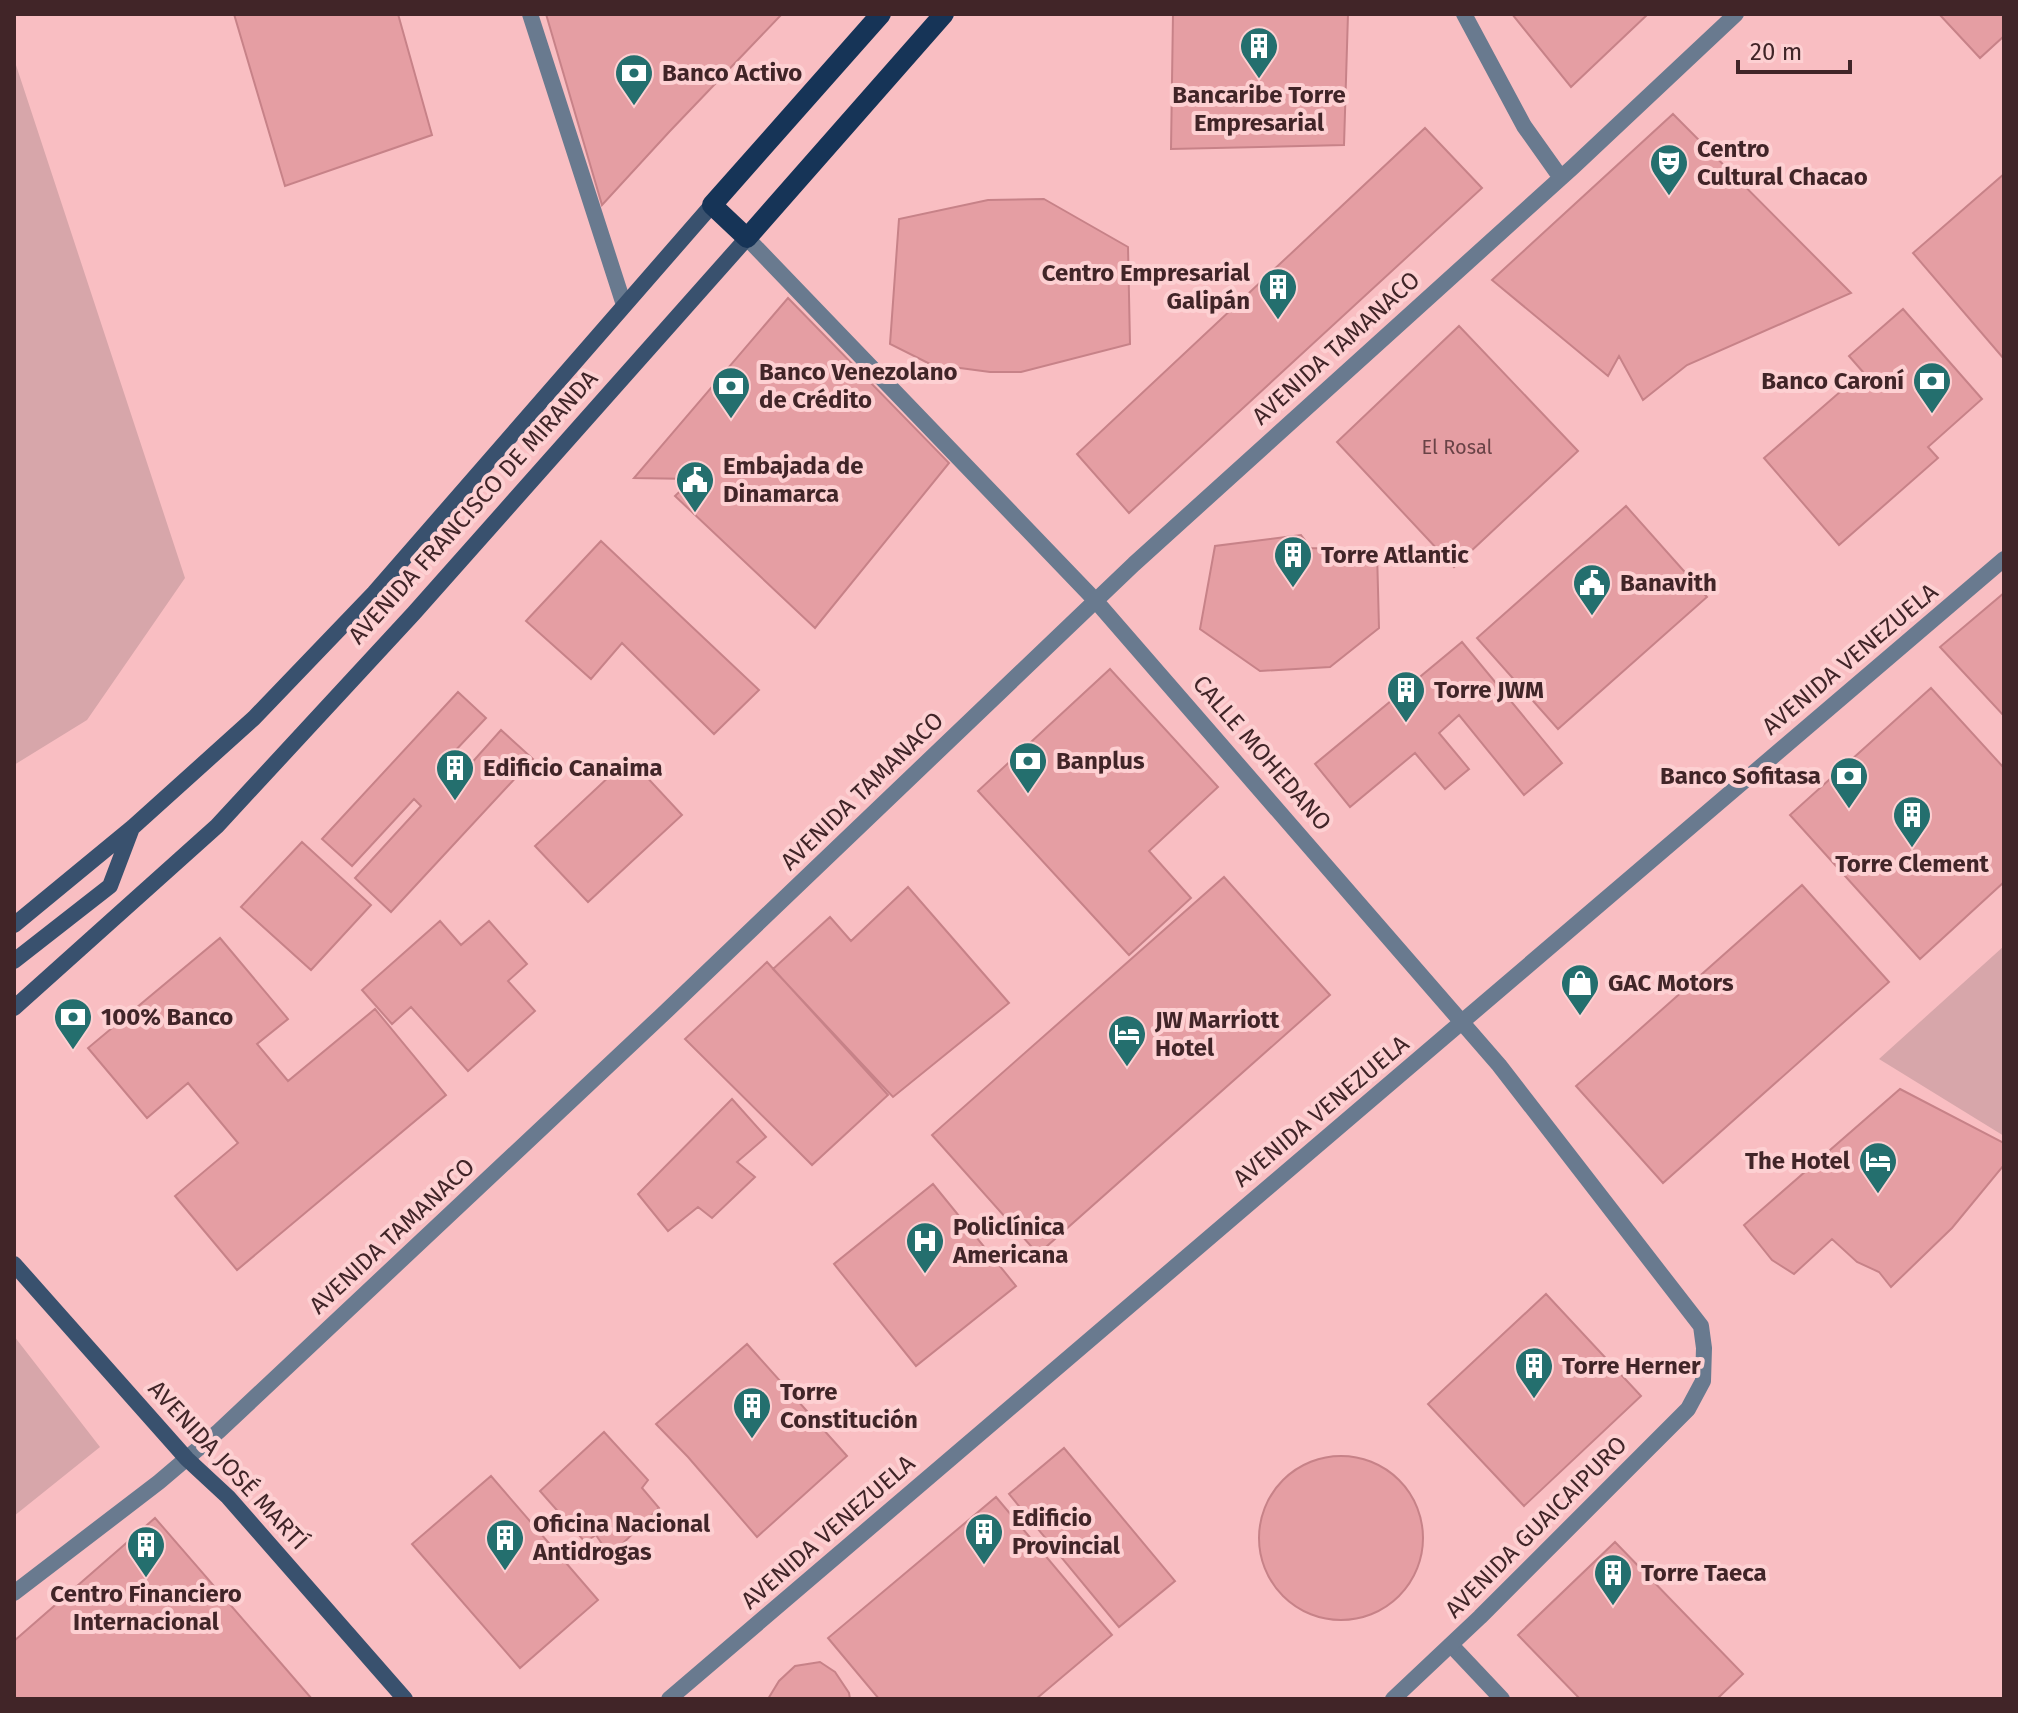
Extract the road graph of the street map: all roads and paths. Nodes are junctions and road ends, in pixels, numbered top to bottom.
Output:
1 (530, 14) edge
2 (881, 14) edge
3 (944, 14) edge
4 (1464, 14) edge
5 (1736, 14) edge
6 (1561, 178) junction
7 (712, 205) junction
8 (747, 238) junction
9 (624, 305) junction
10 (2004, 559) edge
11 (1095, 600) junction
12 (133, 827) junction
13 (14, 925) edge
14 (14, 961) edge
15 (14, 1008) edge
16 (1462, 1022) junction
17 (14, 1264) edge
18 (1703, 1381) joint
19 (187, 1459) junction
20 (14, 1593) edge
21 (1451, 1645) junction
22 (405, 1699) edge
23 (669, 1699) edge
24 (1393, 1699) edge
25 (1502, 1699) edge

1 - 9 street
2 - 7 main road, AVENIDA FRANCISCO DE MIRANDA
3 - 8 main road, AVENIDA FRANCISCO DE MIRANDA
4 - 6 street
5 - 6 street, AVENIDA TAMANACO
6 - 11 street, AVENIDA TAMANACO
7 - 8 main road, CALLE MOHEDANO
7 - 9 main road, AVENIDA FRANCISCO DE MIRANDA
8 - 11 street, CALLE MOHEDANO
8 - 15 main road, AVENIDA FRANCISCO DE MIRANDA
9 - 12 main road, AVENIDA FRANCISCO DE MIRANDA
10 - 16 street, AVENIDA VENEZUELA
11 - 16 street, CALLE MOHEDANO
11 - 19 street, AVENIDA TAMANACO
12 - 13 main road, AVENIDA FRANCISCO DE MIRANDA
12 - 14 main road
16 - 18 street, CALLE MOHEDANO
16 - 23 street, AVENIDA VENEZUELA
17 - 19 main road, AVENIDA JOSÉ MARTÍ
18 - 21 street, AVENIDA GUAICAIPURO
19 - 20 street, AVENIDA TAMANACO
19 - 22 main road, AVENIDA JOSÉ MARTÍ
21 - 24 street, AVENIDA GUAICAIPURO
21 - 25 street

